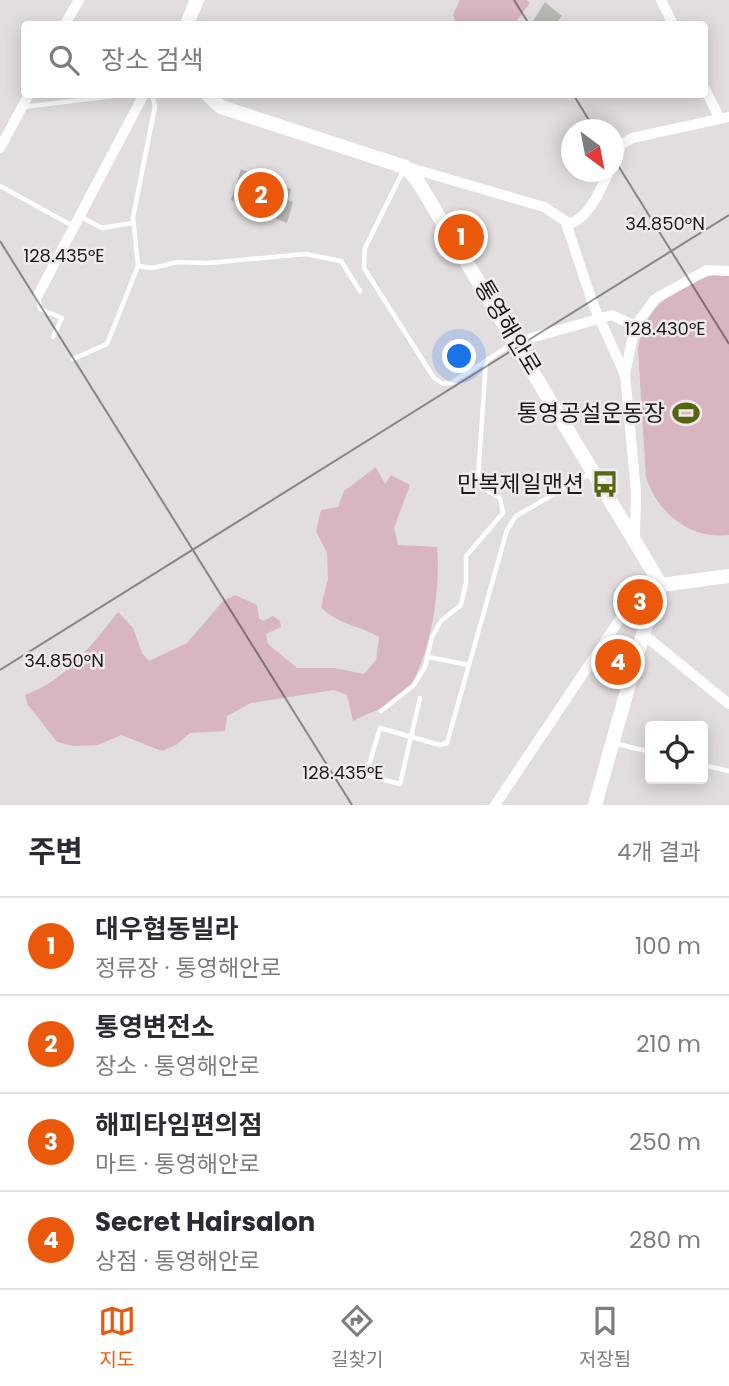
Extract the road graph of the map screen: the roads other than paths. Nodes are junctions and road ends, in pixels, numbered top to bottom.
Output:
1 (79, 0) edge
2 (197, 0) edge
3 (661, 0) edge
4 (67, 21) edge
5 (188, 21) edge
6 (672, 21) edge
7 (708, 92) edge
8 (27, 98) edge
9 (97, 98) edge
10 (142, 98) edge
11 (153, 98) edge
12 (211, 98) edge
13 (22, 107) junction
14 (724, 118) edge
15 (624, 143) edge
16 (0, 148) edge
17 (405, 167) junction
18 (604, 182) edge
19 (0, 186) edge
20 (77, 222) junction
21 (133, 223) junction
22 (566, 223) junction
23 (138, 265) junction
24 (729, 271) edge
25 (360, 291) dead end
26 (38, 295) joint
27 (600, 318) junction
28 (635, 326) junction
29 (52, 337) dead end
30 (517, 342) junction
31 (73, 359) dead end
32 (486, 361) junction
33 (625, 375) junction
34 (595, 471) junction
35 (635, 540) junction
36 (729, 576) edge
37 (661, 585) junction
38 (643, 634) junction
39 (428, 657) junction
40 (469, 665) junction
41 (419, 698) dead end
42 (729, 704) edge
43 (381, 711) dead end
44 (412, 737) junction
45 (613, 742) junction
46 (645, 751) edge
47 (708, 766) edge
48 (340, 768) dead end
49 (729, 771) edge
50 (366, 775) junction
51 (495, 805) edge
52 (595, 805) edge

1 - 4 street
2 - 5 street
3 - 6 street
7 - 14 street
8 - 13 street
9 - 13 lane
10 - 20 street
11 - 21 lane
12 - 17 street
13 - 16 street
14 - 15 street
17 - 22 street
17 - 30 street, 통영해안로
17 - 32 lane
18 - 22 street
19 - 20 lane
20 - 21 lane
20 - 26 street
21 - 23 lane
22 - 27 street
23 - 25 lane
23 - 31 lane
24 - 28 street
26 - 29 lane
27 - 28 street
27 - 30 street
27 - 33 street
28 - 33 street
30 - 32 lane
30 - 34 street, 통영해안로
32 - 39 lane
33 - 35 street
34 - 35 street, 통영해안로
34 - 40 lane
35 - 37 street, 통영해안로
36 - 37 street
37 - 38 street
37 - 51 street
38 - 42 street
38 - 45 street
39 - 40 lane
39 - 43 lane
40 - 44 lane
41 - 44 lane
44 - 50 lane
44 - 50 lane
45 - 46 lane
45 - 52 street
47 - 49 lane
48 - 50 lane

